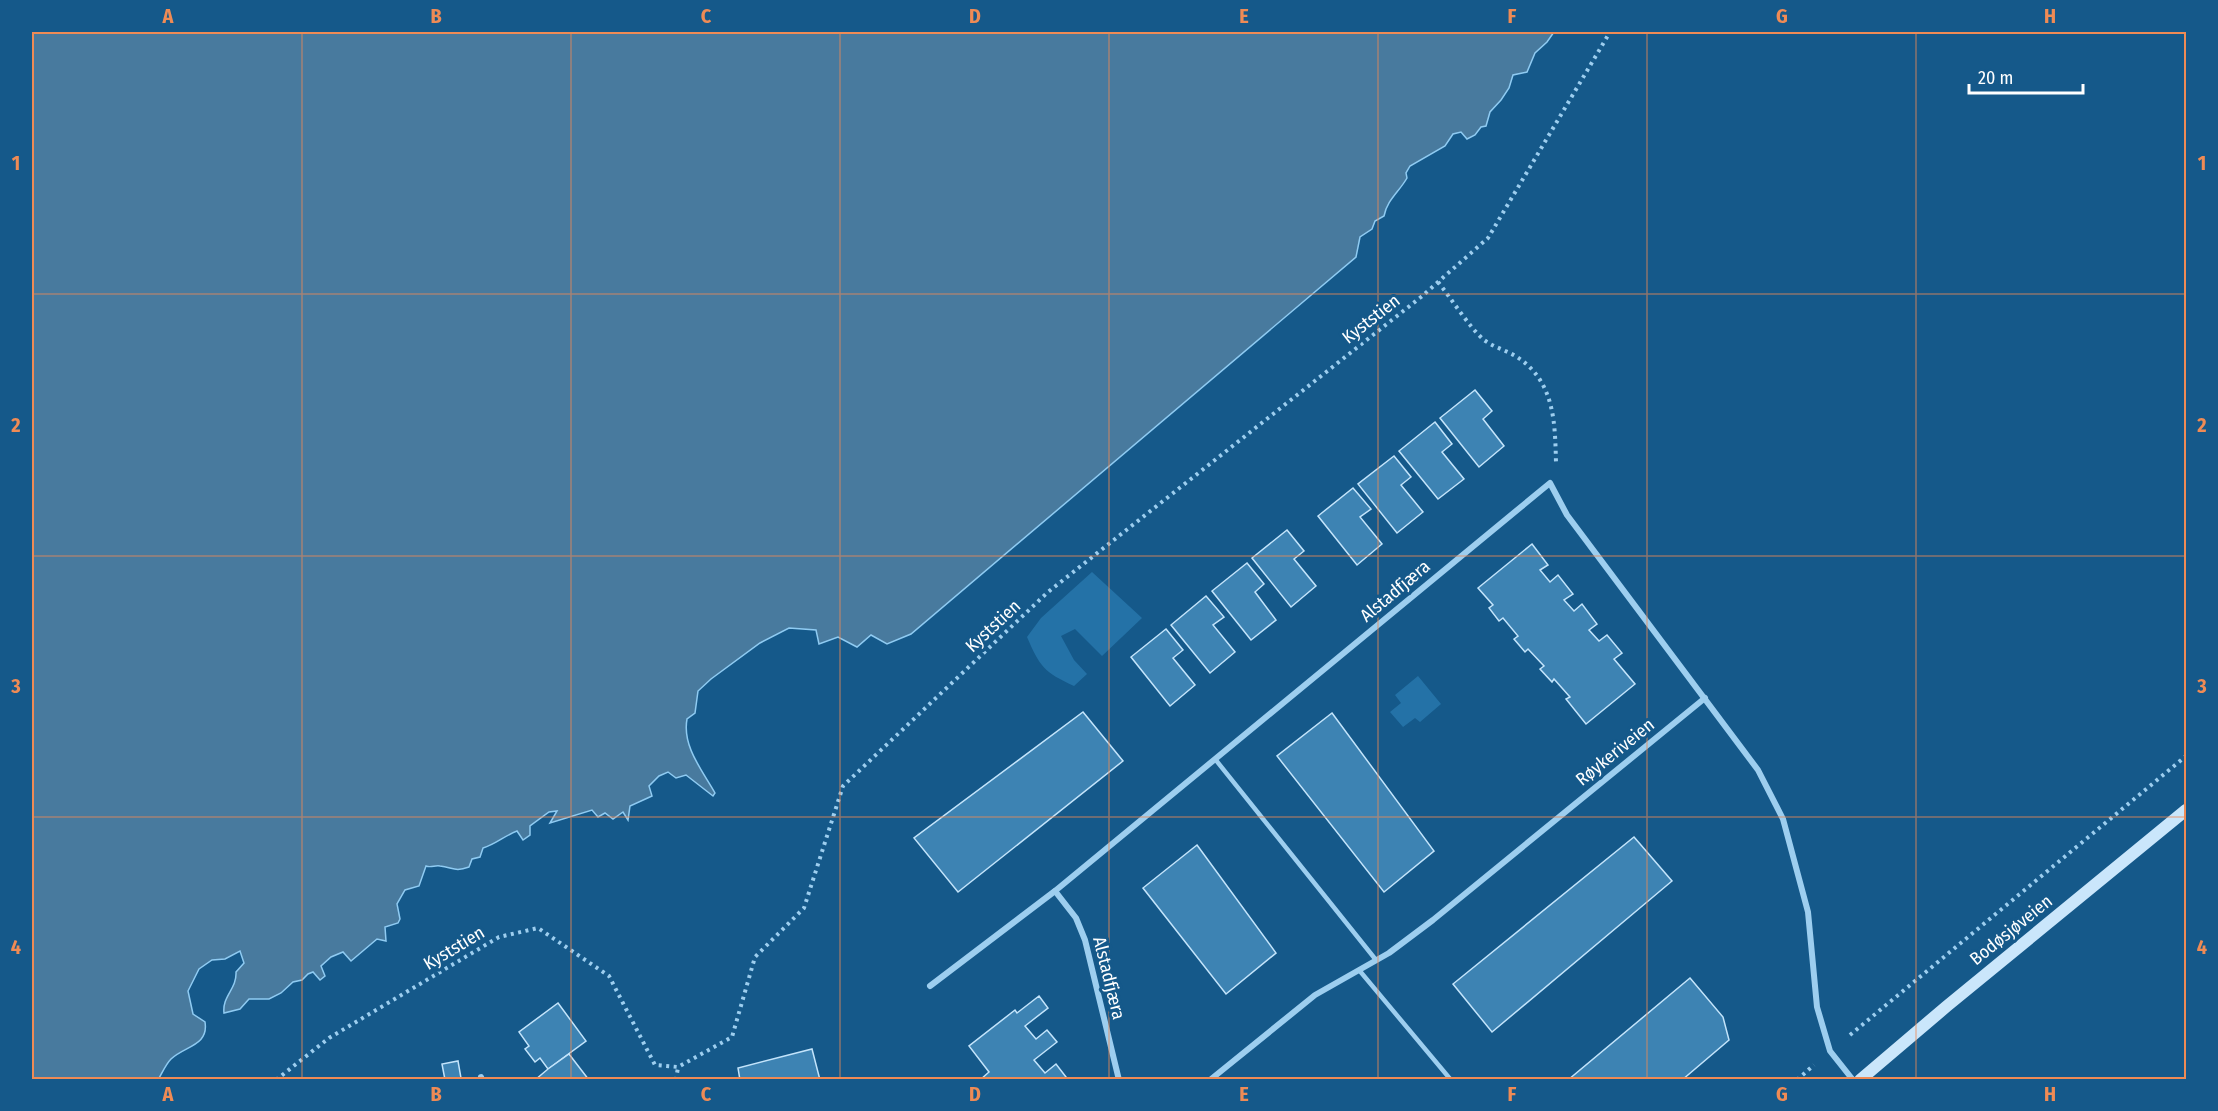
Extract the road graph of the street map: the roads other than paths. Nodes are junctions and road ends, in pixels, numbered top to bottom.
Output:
1 (1705, 698) junction
2 (1215, 759) junction
3 (2187, 810) edge
4 (1054, 891) junction
5 (1376, 960) junction
6 (1359, 970) junction
7 (930, 986) dead end
8 (1119, 1080) edge
9 (1210, 1080) edge
10 (1450, 1080) edge
11 (1853, 1080) edge
12 (1860, 1080) edge

1 - 2 street, Alstadfjæra
1 - 5 street, Røykeriveien
1 - 11 street
2 - 4 street, Alstadfjæra
2 - 5 lane
3 - 12 street, Bodøsjøveien
4 - 7 street, Alstadfjæra
4 - 8 street, Alstadfjæra
5 - 6 street, Røykeriveien
6 - 9 street, Røykeriveien
6 - 10 lane

